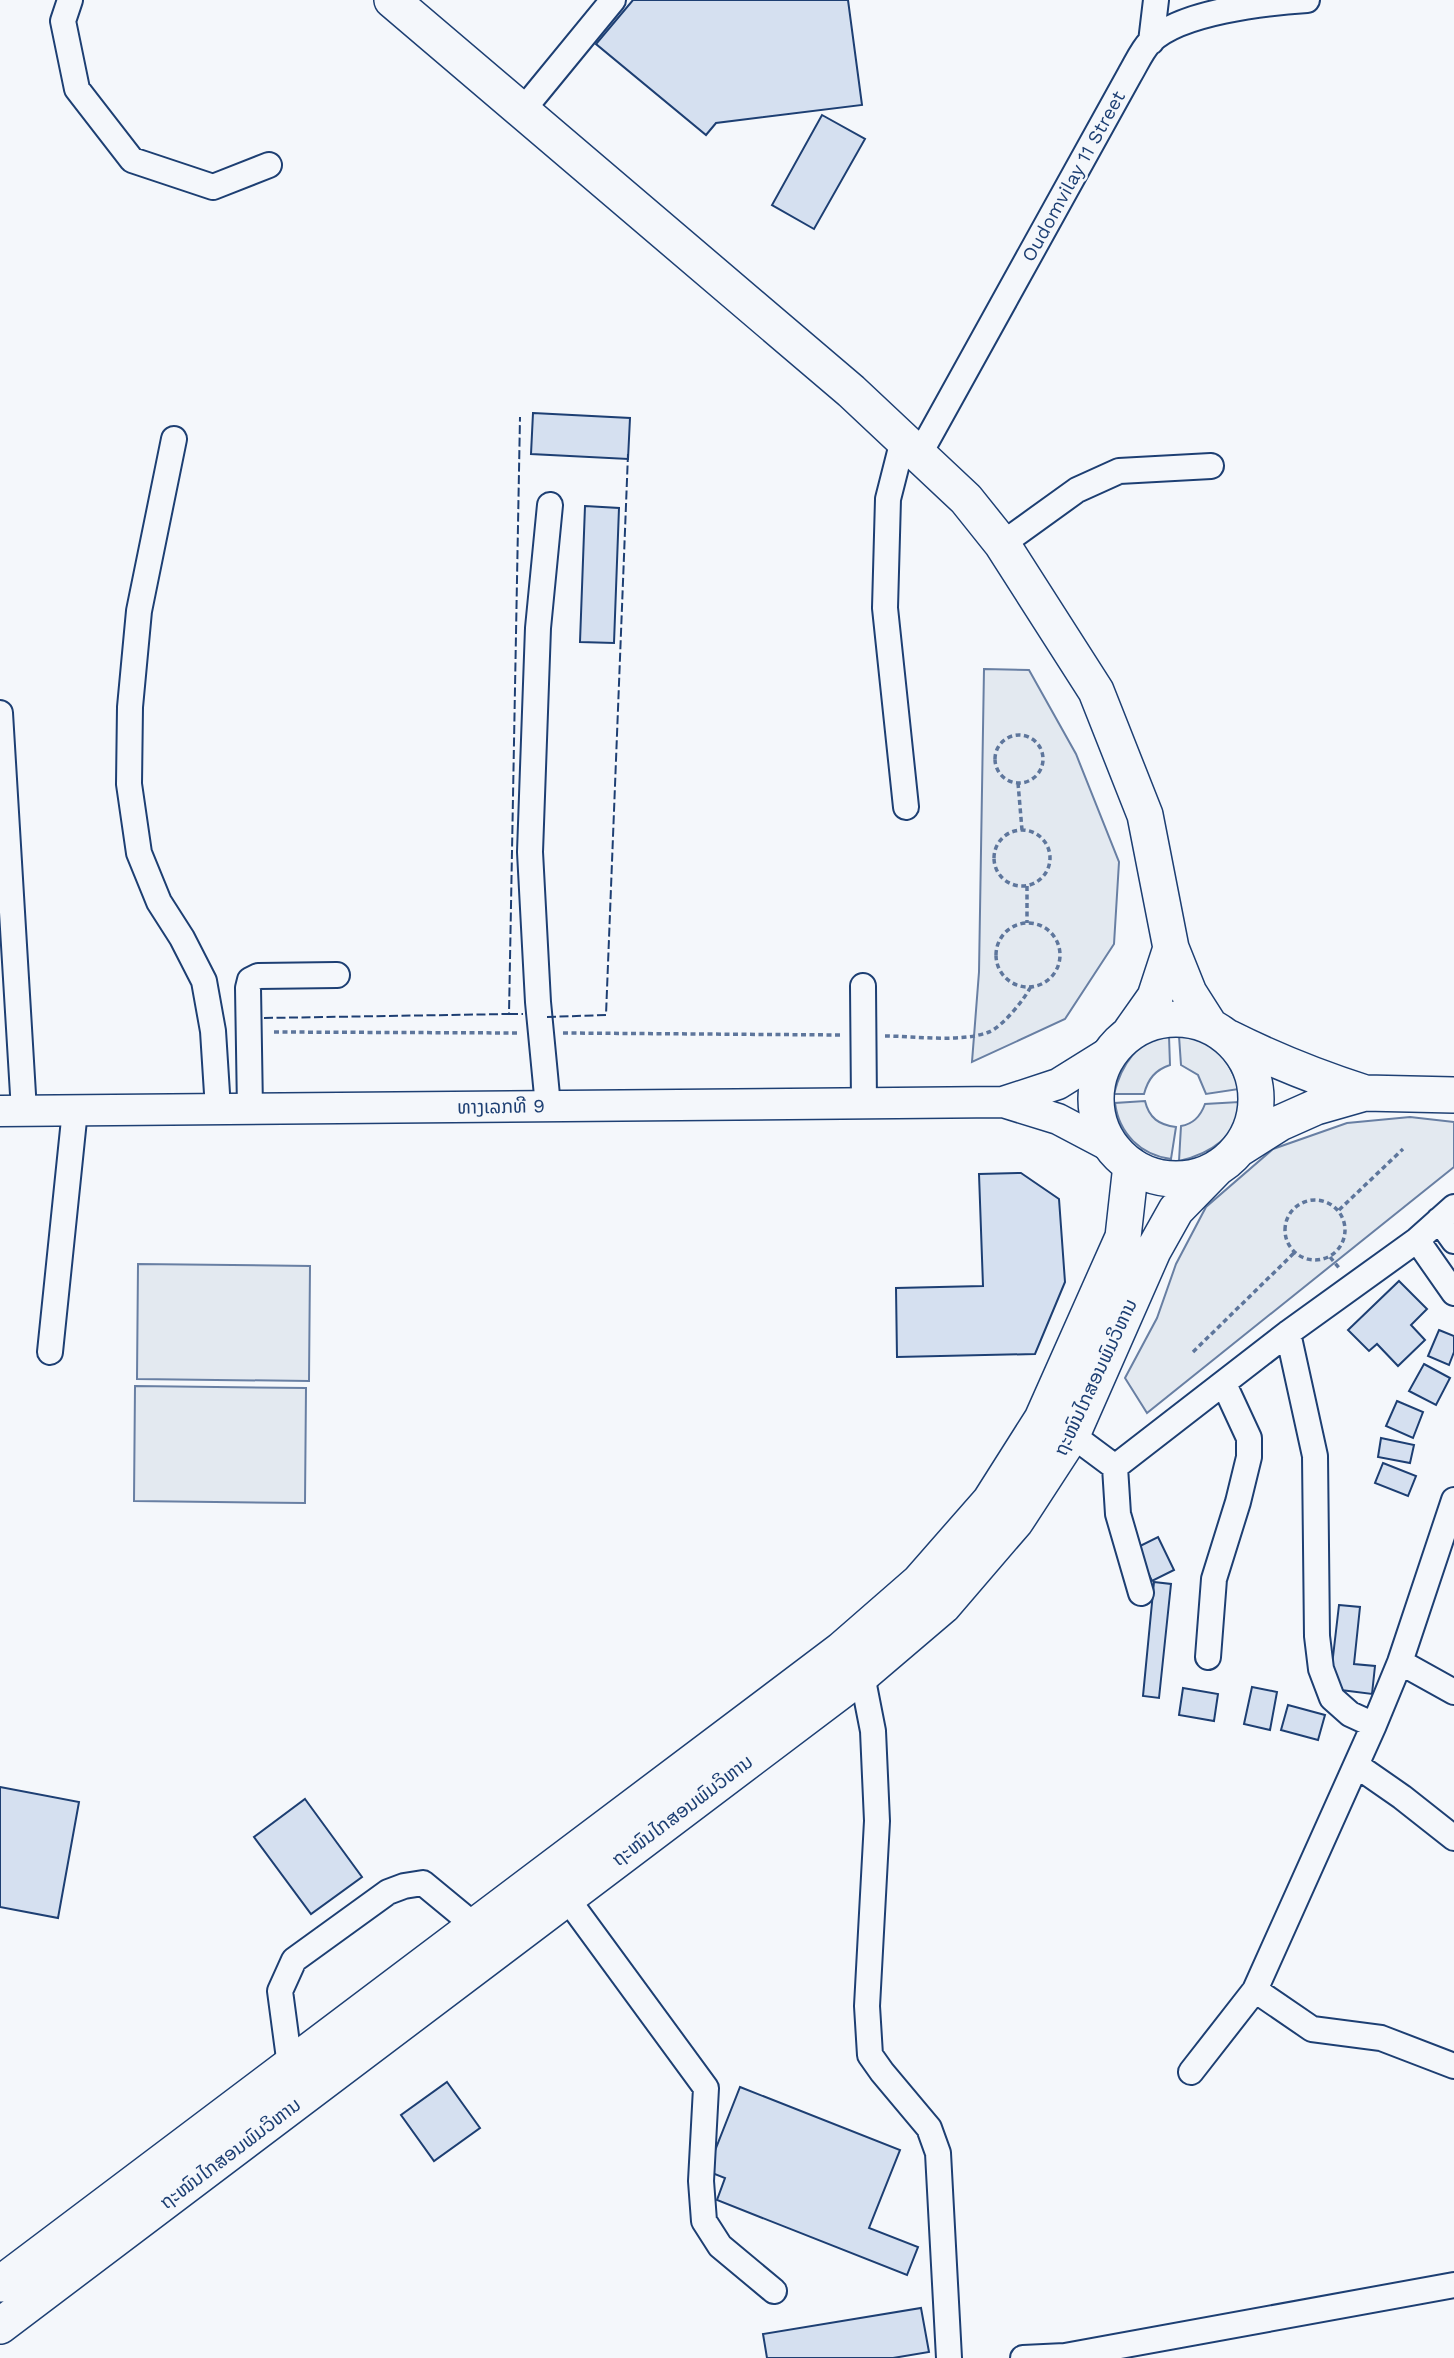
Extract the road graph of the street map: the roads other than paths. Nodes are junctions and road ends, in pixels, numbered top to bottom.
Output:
1 (70, 0) edge
2 (393, 0) edge
3 (613, 0) edge
4 (1156, 0) edge
5 (1307, 0) edge
6 (1275, 1) edge
7 (1151, 41) junction
8 (522, 111) junction
9 (269, 165) dead end
10 (174, 439) dead end
11 (911, 447) junction
12 (1211, 466) dead end
13 (550, 505) dead end
14 (1002, 544) junction
15 (0, 713) edge
16 (906, 807) dead end
17 (1171, 948) junction
18 (337, 975) dead end
19 (863, 986) dead end
20 (1218, 1031) junction
21 (1121, 1041) junction
22 (1365, 1093) junction
23 (1454, 1095) edge
24 (1003, 1102) junction
25 (864, 1103) junction
26 (548, 1106) junction
27 (218, 1109) junction
28 (250, 1109) junction
29 (75, 1110) junction
30 (12, 1111) edge
31 (1122, 1156) junction
32 (1228, 1158) junction
33 (1447, 1213) edge
34 (1417, 1240) junction
35 (1454, 1241) edge
36 (1454, 1293) edge
37 (1287, 1333) junction
38 (50, 1352) dead end
39 (1224, 1384) junction
40 (1072, 1435) junction
41 (1115, 1467) junction
42 (1454, 1500) edge
43 (1141, 1594) dead end
44 (1208, 1657) dead end
45 (852, 1662) junction
46 (1400, 1662) junction
47 (1454, 1692) edge
48 (1374, 1726) junction
49 (1356, 1765) junction
50 (1454, 1838) edge
51 (566, 1898) junction
52 (487, 1936) junction
53 (1255, 1990) junction
54 (290, 2066) junction
55 (1454, 2066) edge
56 (1191, 2072) dead end
57 (0, 2284) edge
58 (1454, 2285) edge
59 (774, 2291) dead end
60 (0, 2326) edge
61 (949, 2358) edge
62 (1023, 2358) edge

1 - 9 street
2 - 8 highway
3 - 8 street
4 - 7 street
5 - 6 street, Oudomvilay 11 Street
6 - 7 street, Oudomvilay 11 Street
7 - 11 street, Oudomvilay 11 Street
8 - 11 highway
10 - 27 street
11 - 14 highway
11 - 16 street, Oudomvilay 11 Street
12 - 14 street
13 - 26 street
14 - 17 highway
15 - 30 street
17 - 20 highway
17 - 21 highway
18 - 28 street
19 - 25 street
20 - 21 highway
20 - 22 highway
20 - 32 highway
21 - 24 main road, ທາງເລກທີ 9
21 - 31 highway
22 - 23 highway
22 - 32 highway
24 - 25 main road, ທາງເລກທີ 9
24 - 31 main road, ທາງເລກທີ 9
25 - 26 main road, ທາງເລກທີ 9
26 - 28 main road, ທາງເລກທີ 9
27 - 28 main road, ທາງເລກທີ 9
27 - 29 main road, ທາງເລກທີ 9
29 - 30 main road, ທາງເລກທີ 9
29 - 38 street
31 - 32 highway
31 - 45 highway, ຖະໜົນໄກສອນພົມວິຫານ
32 - 40 highway, ຖະໜົນໄກສອນພົມວິຫານ
33 - 34 street
33 - 35 street
34 - 36 street
34 - 37 street
37 - 39 street
37 - 48 street
39 - 41 street
39 - 44 street
40 - 41 street
40 - 45 highway, ຖະໜົນໄກສອນພົມວິຫານ
41 - 43 street
42 - 46 street
45 - 51 highway, ຖະໜົນໄກສອນພົມວິຫານ
45 - 52 highway, ຖະໜົນໄກສອນພົມວິຫານ
45 - 61 street
46 - 47 street
46 - 48 street
48 - 49 street
49 - 50 street
49 - 53 street
51 - 52 highway, ຖະໜົນໄກສອນພົມວິຫານ
51 - 59 street
52 - 54 highway, ຖະໜົນໄກສອນພົມວິຫານ
52 - 54 street
52 - 60 highway, ຖະໜົນໄກສອນພົມວິຫານ
53 - 55 street
53 - 56 street
54 - 57 highway, ຖະໜົນໄກສອນພົມວິຫານ
58 - 62 street

